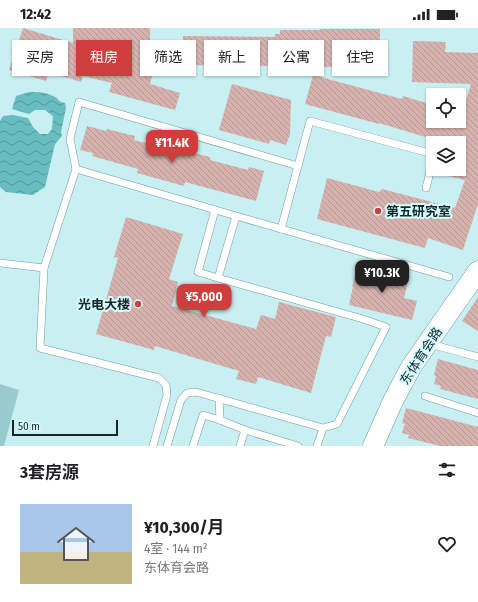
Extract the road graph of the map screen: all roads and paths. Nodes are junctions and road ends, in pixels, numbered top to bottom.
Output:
1 (426, 152) edge
2 (298, 166) junction
3 (76, 169) junction
4 (429, 176) edge
5 (426, 188) dead end
6 (216, 210) junction
7 (236, 216) junction
8 (281, 229) junction
9 (0, 263) edge
10 (44, 268) junction
11 (478, 270) edge
12 (449, 277) dead end
13 (218, 278) junction
14 (428, 343) junction
15 (478, 357) edge
16 (425, 396) dead end
17 (219, 398) junction
18 (478, 413) edge
19 (220, 420) junction
20 (323, 428) junction
21 (245, 430) junction
22 (154, 446) edge
23 (167, 446) edge
24 (193, 446) edge
25 (240, 446) edge
26 (298, 446) edge
27 (317, 446) edge
28 (373, 446) edge

1 - 2 lane
2 - 3 lane
2 - 8 lane
3 - 6 lane
3 - 10 lane
4 - 5 lane
6 - 7 lane
6 - 13 lane
7 - 8 lane
7 - 13 lane
8 - 12 lane
9 - 10 lane
10 - 22 lane
11 - 14 street, 东体育会路
13 - 20 lane
14 - 15 lane
14 - 28 street, 东体育会路
16 - 18 lane
17 - 19 lane
17 - 20 lane
17 - 23 lane
19 - 21 lane
19 - 24 lane
20 - 27 lane
21 - 25 lane
21 - 26 lane

